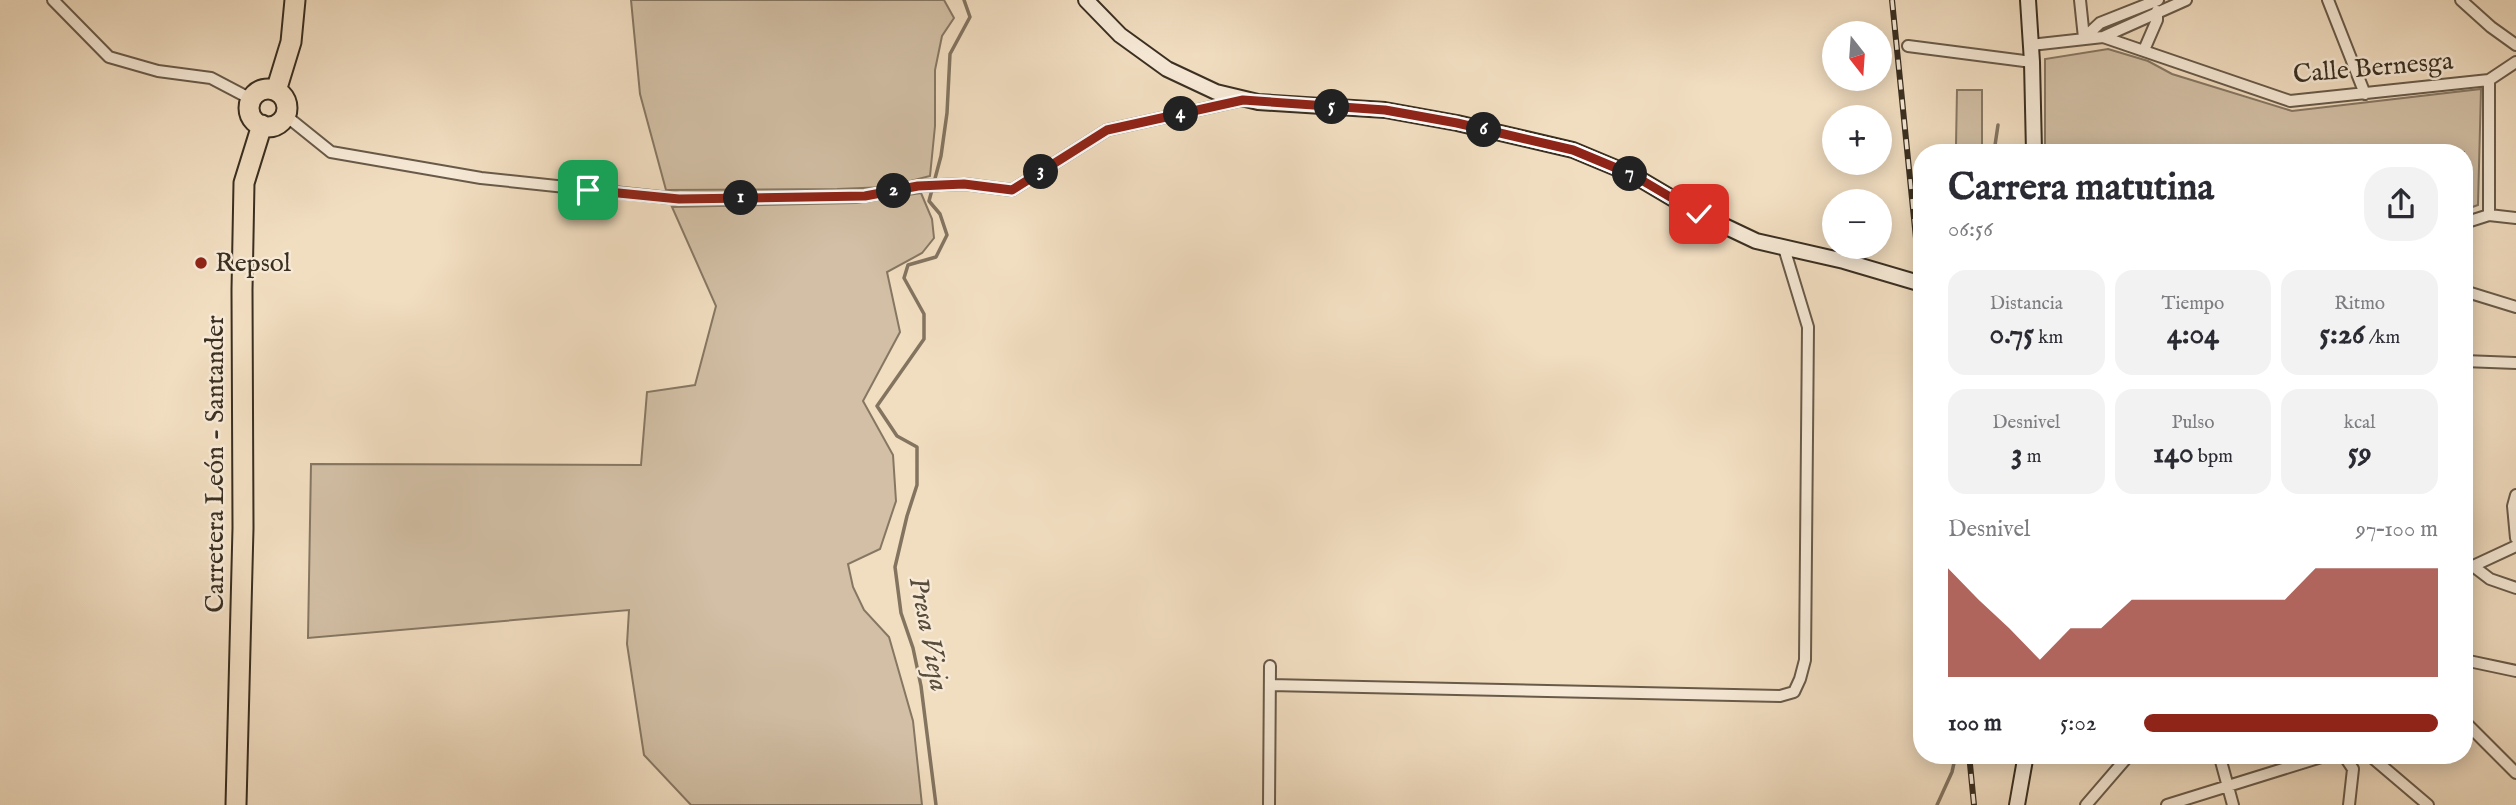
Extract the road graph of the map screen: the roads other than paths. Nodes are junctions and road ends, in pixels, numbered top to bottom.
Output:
1 (53, 0) edge
2 (295, 0) edge
3 (1086, 0) edge
4 (2028, 0) edge
5 (2080, 0) edge
6 (2156, 0) edge
7 (2186, 0) edge
8 (2328, 0) edge
9 (2461, 0) edge
10 (2158, 14) junction
11 (2104, 37) junction
12 (2084, 38) junction
13 (2031, 45) junction
14 (2516, 45) edge
15 (1908, 46) dead end
16 (2144, 50) junction
17 (2032, 62) junction
18 (2516, 62) edge
19 (2490, 80) junction
20 (276, 91) junction
21 (2365, 94) junction
22 (251, 99) junction
23 (1243, 100) junction
24 (285, 115) junction
25 (262, 125) junction
26 (2034, 144) edge
27 (2489, 215) junction
28 (2516, 219) edge
29 (2473, 220) edge
30 (1784, 247) junction
31 (1913, 281) edge
32 (2473, 294) edge
33 (2516, 307) edge
34 (2473, 362) edge
35 (2516, 363) edge
36 (2516, 495) edge
37 (2516, 537) edge
38 (2516, 546) edge
39 (2473, 568) edge
40 (2473, 572) edge
41 (2516, 588) edge
42 (2473, 662) edge
43 (1270, 666) dead end
44 (2516, 671) edge
45 (1270, 685) junction
46 (2473, 730) edge
47 (2024, 764) edge
48 (2121, 764) edge
49 (2222, 764) edge
50 (2300, 764) edge
51 (2350, 764) edge
52 (2380, 764) edge
53 (2516, 773) edge
54 (2228, 787) junction
55 (236, 805) edge
56 (1269, 805) edge
57 (2017, 805) edge
58 (2086, 805) edge
59 (2167, 805) edge
60 (2233, 805) edge
61 (2349, 805) edge
62 (2428, 805) edge

1 - 22 street
2 - 20 highway
3 - 23 street
4 - 13 street
5 - 12 street
6 - 10 street
6 - 12 street
7 - 10 street
8 - 21 street
9 - 14 street
10 - 11 street
10 - 16 street
11 - 12 street
11 - 16 street, Calle Bernesga
12 - 13 street
13 - 17 street
15 - 17 street
16 - 21 street, Calle Bernesga
17 - 26 street
18 - 19 street
19 - 21 street, Calle Bernesga
19 - 27 street
20 - 22 highway
20 - 24 highway
22 - 25 highway
23 - 24 street
23 - 30 street
24 - 25 highway
25 - 55 highway, Carretera León - Santander
27 - 28 street
27 - 29 street
30 - 31 street
30 - 45 street
32 - 33 street
34 - 35 street
36 - 37 street
38 - 39 street
40 - 41 street
42 - 44 street
43 - 45 street
45 - 56 street
46 - 53 street
47 - 57 street
48 - 58 street
49 - 54 street
50 - 54 street
51 - 61 street
52 - 62 street
54 - 59 street
54 - 60 street

